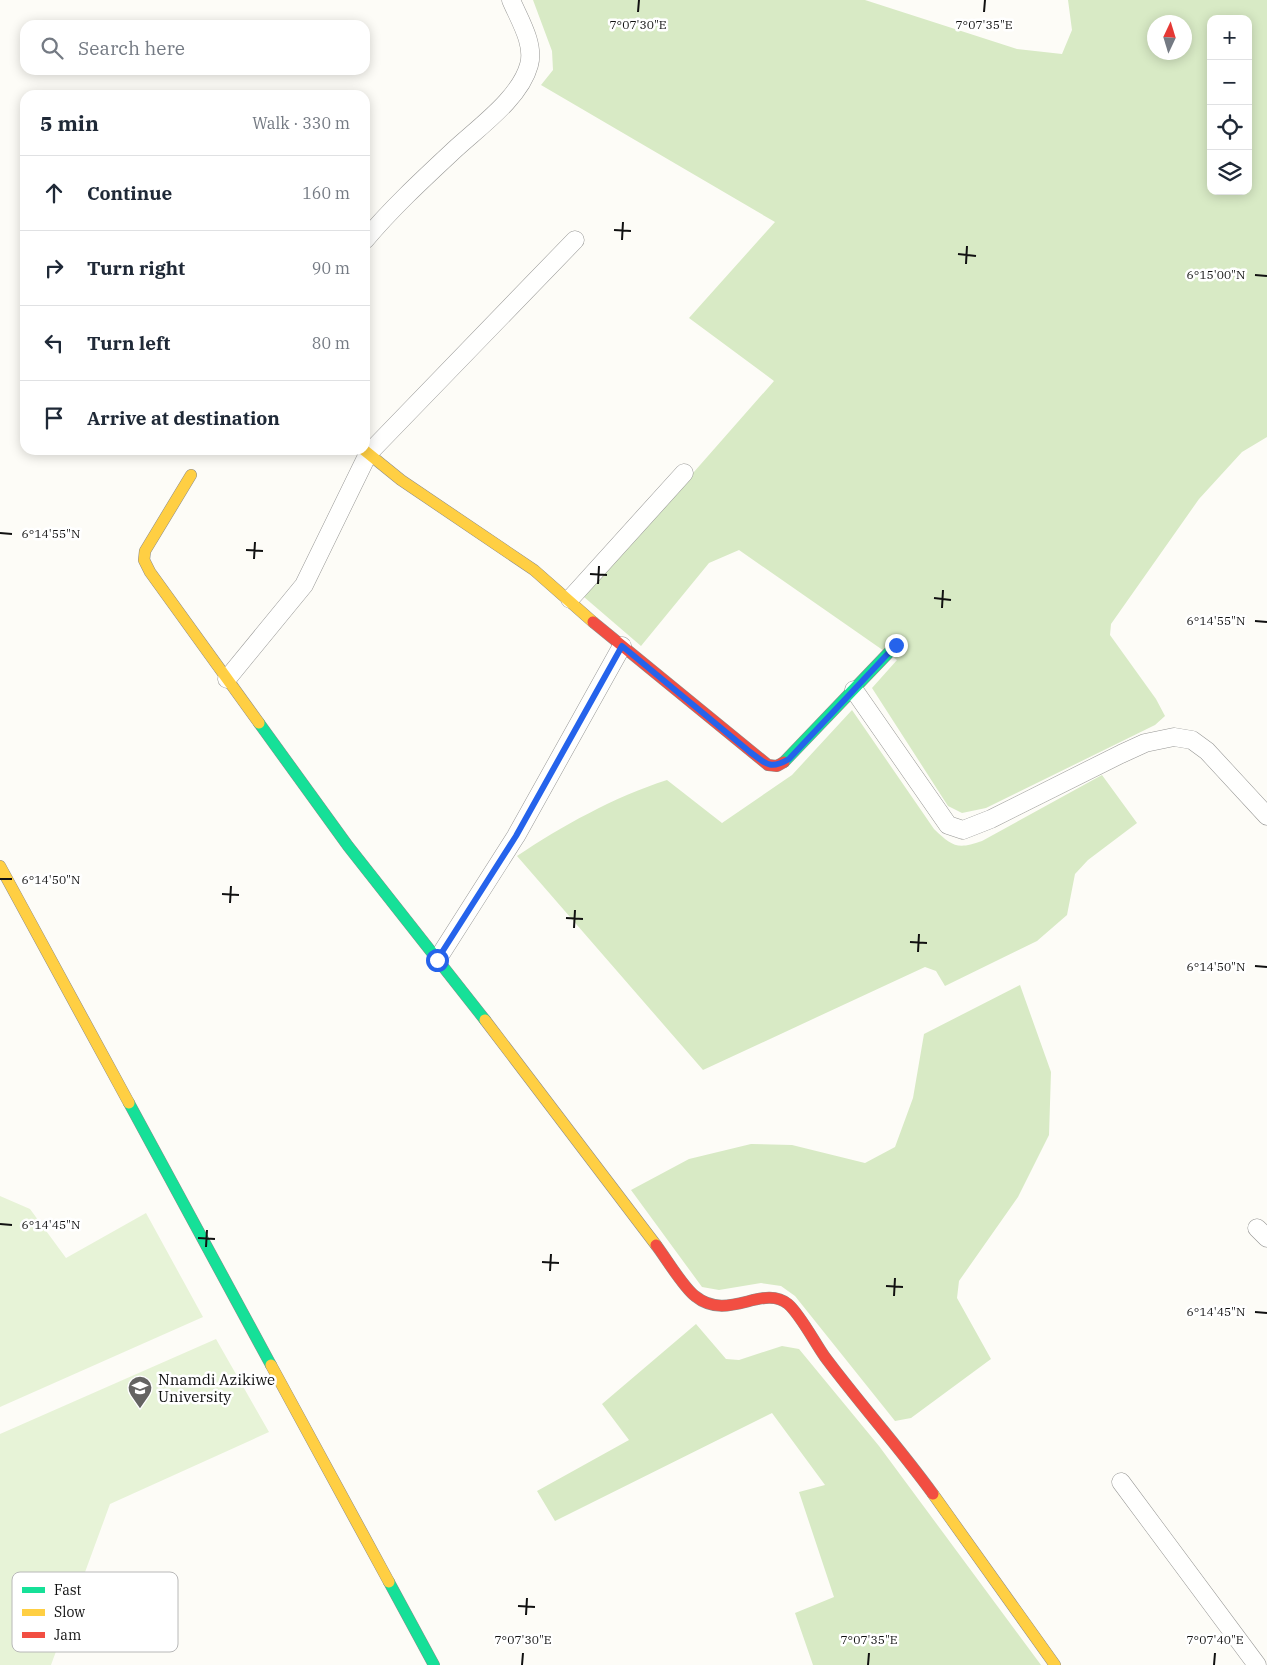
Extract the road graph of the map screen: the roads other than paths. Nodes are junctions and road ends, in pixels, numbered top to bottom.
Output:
1 (511, 0) edge
2 (370, 235) edge
3 (575, 240) dead end
4 (370, 448) edge
5 (365, 455) edge
6 (370, 455) edge
7 (684, 473) dead end
8 (191, 475) dead end
9 (570, 599) junction
10 (896, 645) dead end
11 (622, 646) junction
12 (227, 679) junction
13 (854, 690) junction
14 (1267, 816) edge
15 (0, 866) edge
16 (437, 960) junction
17 (1121, 1482) dead end
18 (434, 1665) edge
19 (1055, 1665) edge
20 (1257, 1665) edge

1 - 2 street
3 - 4 street
5 - 12 street
6 - 9 street
7 - 9 street
8 - 12 street
9 - 11 street
10 - 13 street
11 - 13 street
11 - 16 street
12 - 16 street
13 - 14 street
15 - 18 street
16 - 19 street
17 - 20 street

